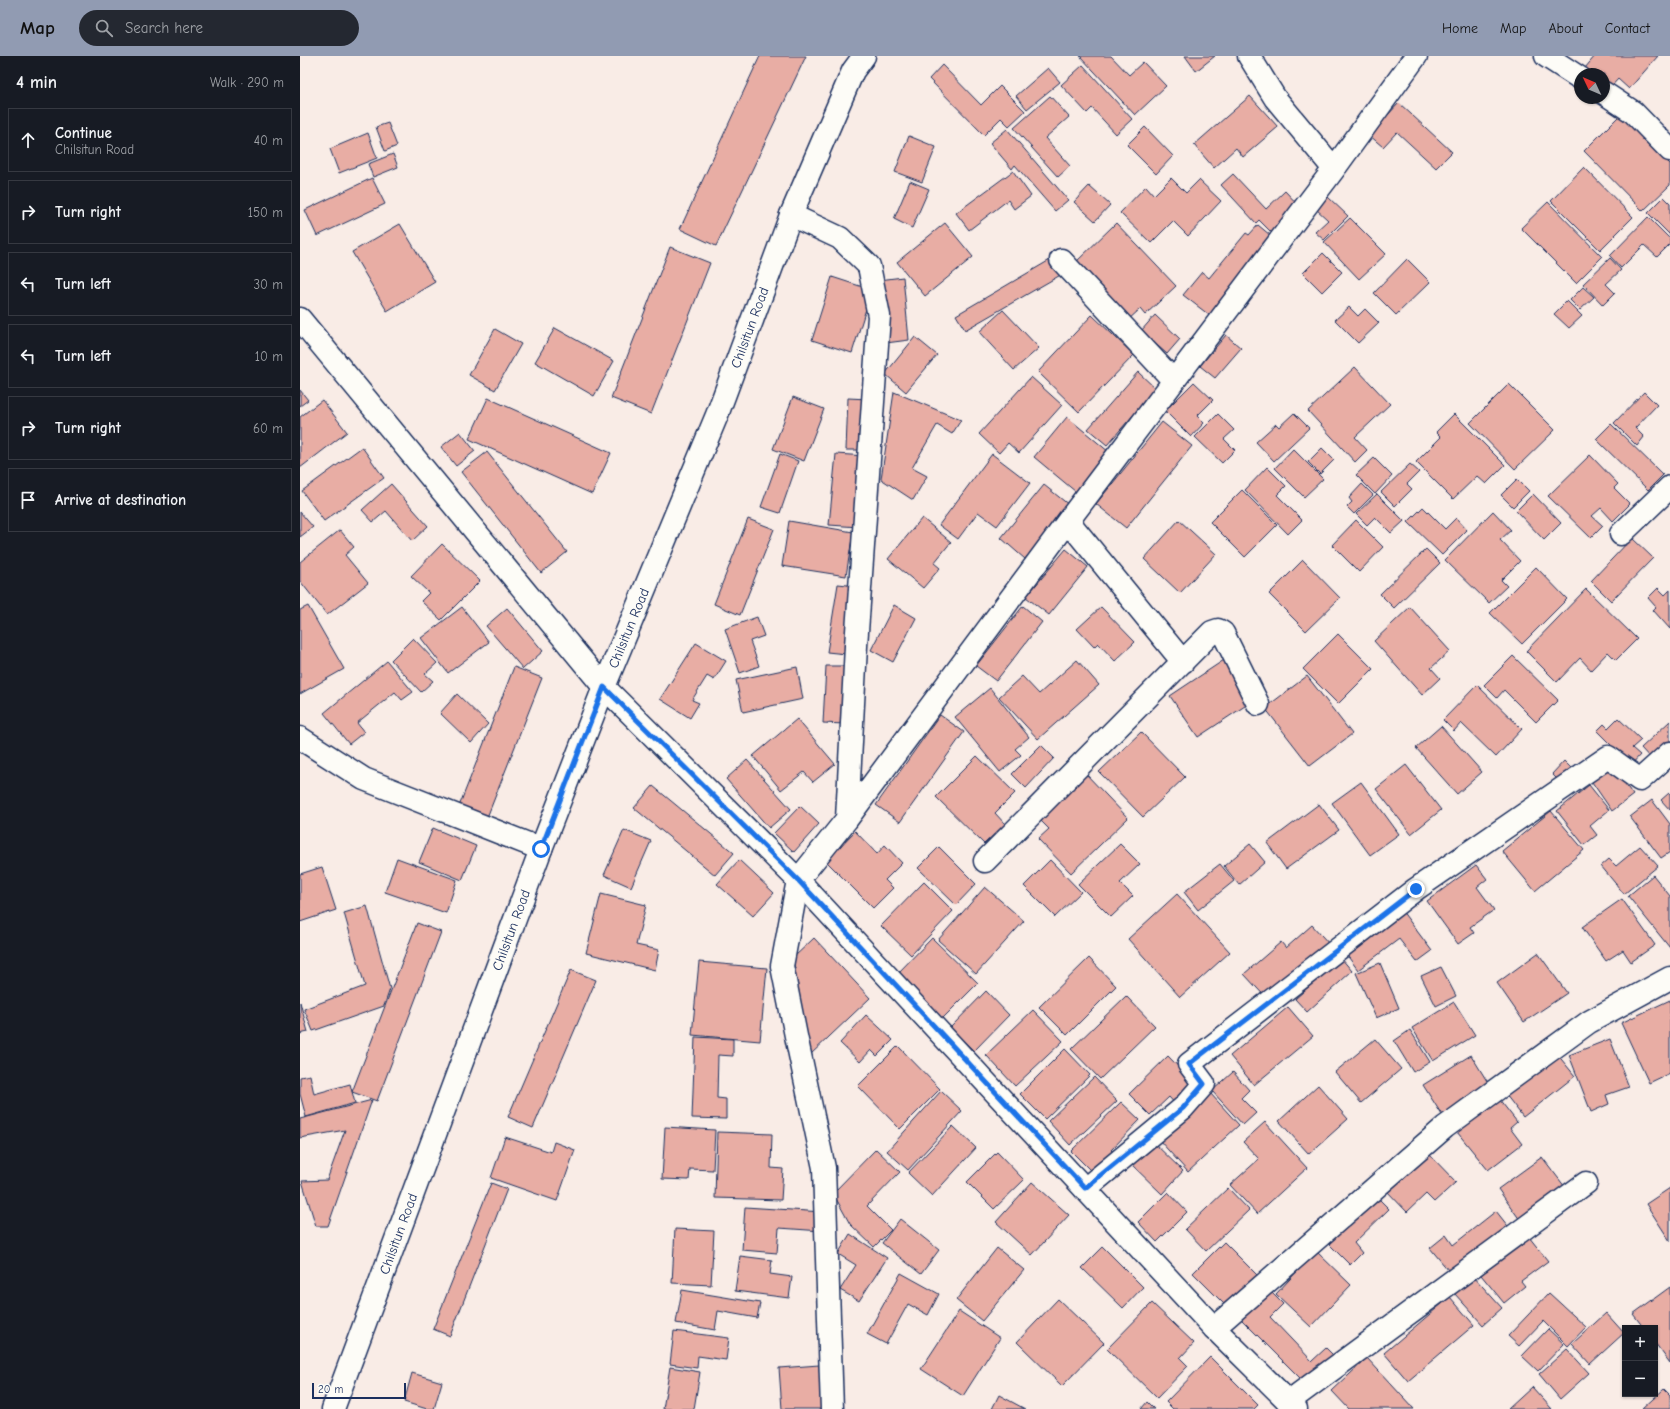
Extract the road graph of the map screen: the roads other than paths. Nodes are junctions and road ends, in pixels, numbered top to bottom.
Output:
1 (864, 56) edge
2 (1249, 56) edge
3 (1416, 56) edge
4 (1546, 56) edge
5 (1574, 74) edge
6 (1610, 97) edge
7 (1670, 150) edge
8 (1334, 169) junction
9 (791, 215) junction
10 (1061, 260) dead end
11 (300, 319) edge
12 (1174, 382) junction
13 (1670, 487) edge
14 (1068, 521) junction
15 (1621, 534) dead end
16 (1183, 662) junction
17 (604, 687) junction
18 (1258, 704) dead end
19 (300, 738) edge
20 (1670, 753) edge
21 (847, 819) junction
22 (541, 849) junction
23 (985, 861) dead end
24 (798, 880) junction
25 (1670, 978) edge
26 (1586, 1183) dead end
27 (1085, 1188) junction
28 (1214, 1328) junction
29 (1292, 1406) edge
30 (333, 1409) edge
31 (832, 1409) edge

1 - 9 street, Chilsitun Road
2 - 8 street
3 - 8 street
4 - 5 street
6 - 7 street
8 - 12 street
9 - 17 street, Chilsitun Road
9 - 21 street
10 - 12 street
11 - 17 street
12 - 14 street
13 - 15 street
14 - 16 street
14 - 21 street
16 - 18 street
16 - 23 street
17 - 22 street, Chilsitun Road
17 - 24 street
19 - 22 street
20 - 27 street
21 - 24 street
22 - 30 street, Chilsitun Road
24 - 27 street
24 - 31 street
25 - 28 street
26 - 29 street
27 - 28 street
28 - 29 street

